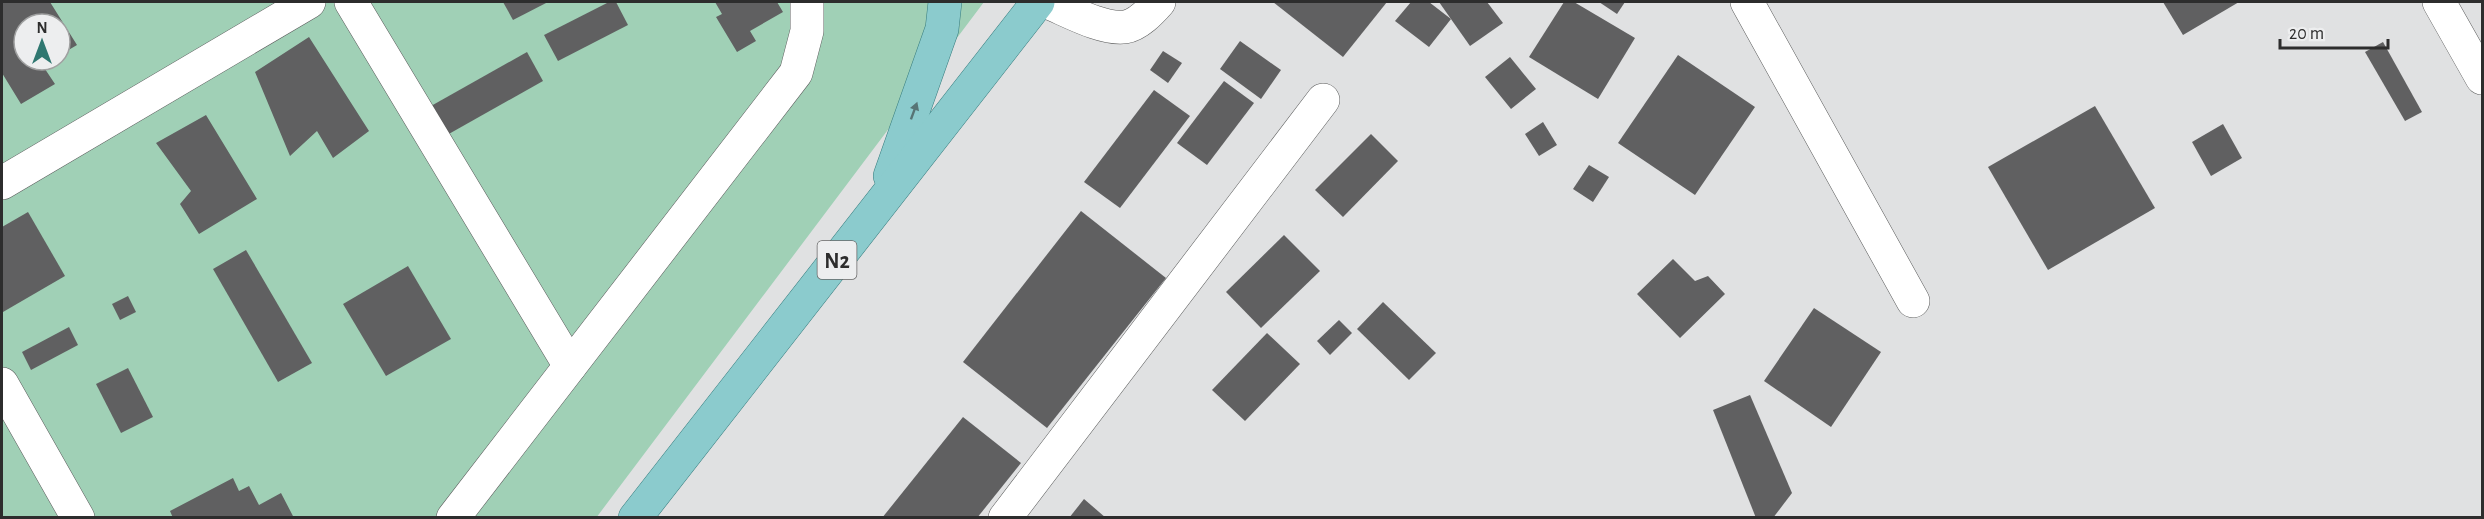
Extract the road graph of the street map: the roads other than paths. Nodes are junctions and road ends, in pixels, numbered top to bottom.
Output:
1 (309, 2) edge
2 (351, 2) edge
3 (807, 2) edge
4 (945, 2) edge
5 (1038, 2) edge
6 (1047, 2) edge
7 (1159, 2) edge
8 (1747, 2) edge
9 (2439, 2) edge
10 (2482, 78) edge
11 (1323, 100) dead end
12 (2, 183) edge
13 (879, 206) junction
14 (1913, 301) dead end
15 (570, 366) junction
16 (2, 384) edge
17 (78, 518) edge
18 (453, 518) edge
19 (635, 518) edge
20 (1005, 518) edge

1 - 12 street
2 - 15 street
3 - 15 street
13 -> 4 main road
5 - 13 main road, N2
6 - 7 street
8 - 14 street
9 - 10 street
11 - 20 street
13 - 19 main road, N2
15 - 18 street
16 - 17 street

